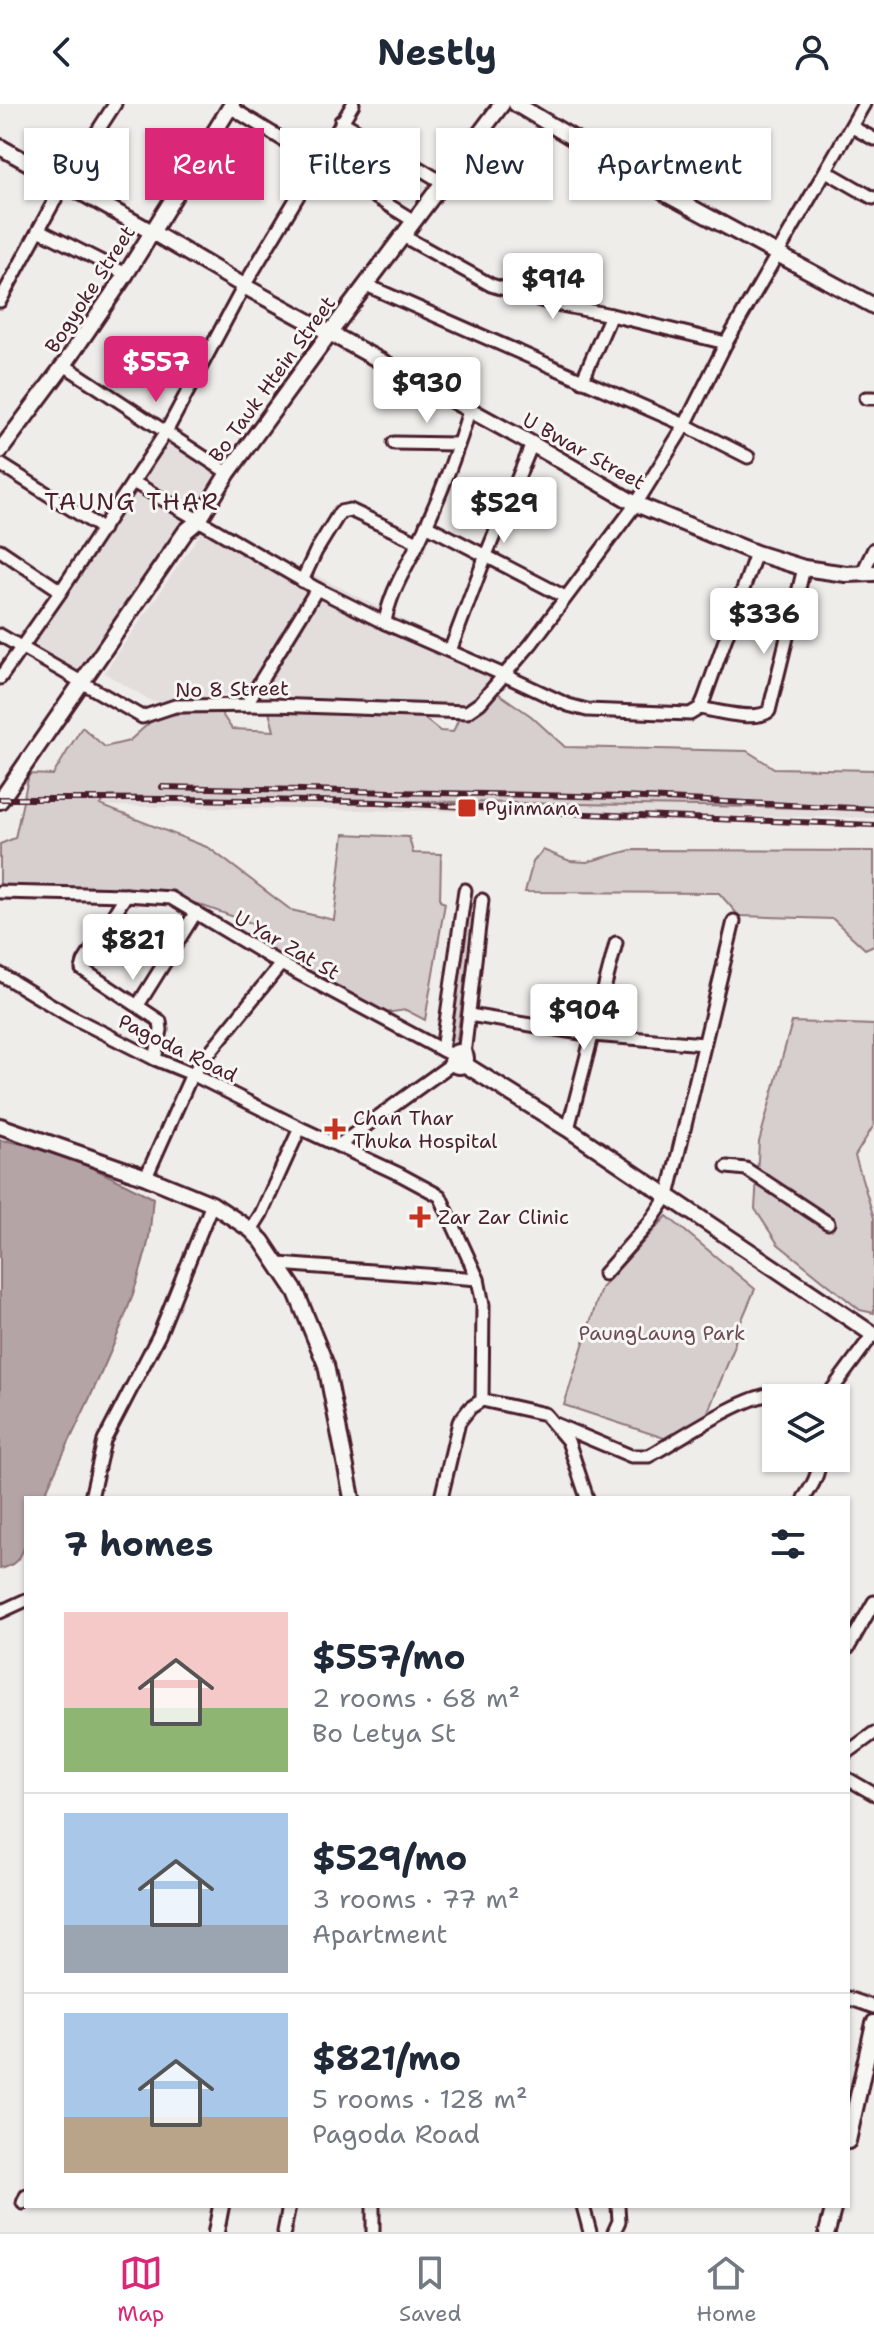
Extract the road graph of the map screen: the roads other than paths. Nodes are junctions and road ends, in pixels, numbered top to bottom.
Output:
1 (115, 104) edge
2 (353, 104) edge
3 (502, 104) edge
4 (516, 104) edge
5 (864, 104) edge
6 (231, 105) edge
7 (341, 121) junction
8 (852, 127) junction
9 (100, 128) edge
10 (337, 128) edge
11 (484, 128) edge
12 (280, 137) edge
13 (874, 139) edge
14 (0, 147) edge
15 (24, 160) edge
16 (826, 171) junction
17 (436, 178) edge
18 (436, 190) edge
19 (873, 198) edge
20 (55, 200) edge
21 (95, 200) edge
22 (296, 200) edge
23 (380, 200) edge
24 (414, 221) junction
25 (39, 230) junction
26 (152, 232) junction
27 (403, 236) junction
28 (778, 253) junction
29 (126, 274) junction
30 (366, 285) junction
31 (244, 286) junction
32 (0, 301) edge
33 (874, 306) edge
34 (611, 315) junction
35 (329, 334) junction
36 (726, 343) junction
37 (64, 365) junction
38 (582, 381) junction
39 (469, 411) junction
40 (685, 425) junction
41 (166, 432) junction
42 (394, 443) dead end
43 (458, 444) junction
44 (532, 444) junction
45 (0, 451) edge
46 (748, 457) dead end
47 (0, 464) edge
48 (228, 473) junction
49 (133, 482) junction
50 (636, 504) junction
51 (199, 520) junction
52 (426, 525) junction
53 (103, 529) junction
54 (418, 542) junction
55 (874, 549) edge
56 (0, 550) edge
57 (756, 553) junction
58 (486, 555) junction
59 (804, 568) junction
60 (868, 574) edge
61 (302, 581) junction
62 (317, 589) junction
63 (61, 591) junction
64 (565, 597) junction
65 (385, 623) junction
66 (0, 635) edge
67 (21, 648) junction
68 (450, 651) junction
69 (504, 675) junction
70 (0, 678) edge
71 (81, 682) junction
72 (246, 705) junction
73 (700, 708) junction
74 (0, 801) edge
75 (465, 890) dead end
76 (0, 892) edge
77 (126, 895) junction
78 (482, 900) dead end
79 (196, 912) junction
80 (734, 921) dead end
81 (616, 943) dead end
82 (281, 964) junction
83 (0, 974) edge
84 (138, 1005) junction
85 (469, 1015) junction
86 (593, 1035) junction
87 (704, 1044) junction
88 (455, 1058) junction
89 (155, 1059) junction
90 (192, 1074) junction
91 (0, 1126) edge
92 (300, 1128) junction
93 (568, 1129) junction
94 (339, 1145) junction
95 (727, 1167) dead end
96 (146, 1177) junction
97 (668, 1196) junction
98 (212, 1204) junction
99 (828, 1223) dead end
100 (251, 1230) junction
101 (279, 1264) junction
102 (604, 1274) dead end
103 (478, 1279) junction
104 (874, 1334) edge
105 (836, 1384) edge
106 (762, 1397) edge
107 (482, 1400) junction
108 (555, 1424) junction
109 (818, 1472) edge
110 (91, 1496) edge
111 (352, 1496) edge
112 (441, 1496) edge
113 (586, 1496) edge
114 (805, 1496) edge
115 (24, 1601) edge
116 (874, 1602) edge
117 (0, 1612) edge
118 (850, 1644) edge
119 (874, 1733) edge
120 (850, 1751) edge
121 (850, 1780) edge
122 (874, 1794) edge
123 (850, 1999) edge
124 (874, 2007) edge
125 (874, 2023) edge
126 (872, 2046) edge
127 (851, 2115) edge
128 (221, 2208) edge
129 (289, 2208) edge
130 (373, 2208) edge
131 (584, 2208) edge
132 (618, 2208) edge
133 (833, 2208) edge
134 (216, 2232) edge
135 (284, 2232) edge
136 (373, 2232) edge
137 (590, 2232) edge
138 (614, 2232) edge
139 (827, 2232) edge

1 - 9 street
2 - 7 street
3 - 11 street, Bo Tauk Htein Street
4 - 28 street
5 - 8 street, No 8 Street
6 - 12 street
6 - 26 street, Bogyoke Street
7 - 10 street
7 - 17 street
8 - 13 street
8 - 16 street, No 8 Street
14 - 15 street, U Bwar Street
16 - 19 street
16 - 28 street, No 8 Street
18 - 24 street, Bo Tauk Htein Street
20 - 25 street
21 - 26 street, U Bwar Street
22 - 31 street
23 - 24 street
24 - 27 street, Bo Tauk Htein Street
25 - 29 street
25 - 32 street
26 - 29 street, Bogyoke Street
26 - 31 street, U Bwar Street
27 - 30 street, Bo Tauk Htein Street
27 - 34 street
28 - 33 street
28 - 36 street, No 8 Street
29 - 37 street, Bogyoke Street
30 - 35 street, Bo Tauk Htein Street
30 - 38 street
31 - 35 street, U Bwar Street
31 - 41 street
34 - 36 street
34 - 38 street
35 - 39 street, U Bwar Street
35 - 48 street, Bo Tauk Htein Street
36 - 40 street, No 8 Street
37 - 41 street
37 - 45 street, Bogyoke Street
38 - 40 street
39 - 43 street
39 - 44 street, U Bwar Street
40 - 46 street
40 - 50 street, No 8 Street
41 - 48 street
41 - 49 street
42 - 43 street
43 - 52 street
44 - 50 street, U Bwar Street
44 - 58 street
47 - 53 street
48 - 51 street, Bo Tauk Htein Street
49 - 51 street
49 - 53 street
50 - 57 street, U Bwar Street
50 - 64 street, No 8 Street
51 - 61 street
51 - 71 street, Bo Tauk Htein Street
52 - 54 street
52 - 58 street
53 - 63 street
54 - 61 street
54 - 65 street
55 - 60 street
56 - 63 street
57 - 59 street, U Bwar Street
57 - 73 street
58 - 64 street
58 - 68 street
59 - 60 street, U Bwar Street
59 - 73 street
61 - 62 street
62 - 65 street
62 - 72 street
63 - 67 street
64 - 69 street, No 8 Street
65 - 68 street
66 - 67 street, No 8 Street
67 - 70 street
67 - 71 street, No 8 Street
68 - 69 street
69 - 72 street, No 8 Street
69 - 73 street
71 - 72 street, No 8 Street
71 - 74 street, Bo Tauk Htein Street
75 - 88 street
76 - 77 street, U Yar Zat St
77 - 79 street, U Yar Zat St
77 - 84 street
78 - 85 street
79 - 82 street, U Yar Zat St
79 - 84 street
80 - 87 street
81 - 86 street
82 - 88 street, U Yar Zat St
82 - 90 street
83 - 89 street, Pagoda Road
84 - 89 street
85 - 86 street
85 - 88 street
86 - 87 street
86 - 93 street
87 - 97 street
88 - 93 street
88 - 94 street
89 - 90 street, Pagoda Road
90 - 92 street, Pagoda Road
90 - 96 street
91 - 96 street
92 - 94 street, Pagoda Road
92 - 100 street
93 - 97 street
94 - 103 street, Pagoda Road
95 - 99 street
96 - 98 street
97 - 102 street
97 - 104 street
98 - 100 street
98 - 110 street
100 - 101 street
101 - 103 street
101 - 111 street
103 - 107 street, Pagoda Road
104 - 105 street
106 - 108 street
107 - 108 street
107 - 112 street
108 - 113 street
109 - 114 street
115 - 117 street
116 - 118 street
119 - 120 street
121 - 122 street
123 - 124 street
125 - 126 street
126 - 127 street
128 - 134 street
129 - 135 street
130 - 136 street
131 - 137 street
132 - 138 street
133 - 139 street

